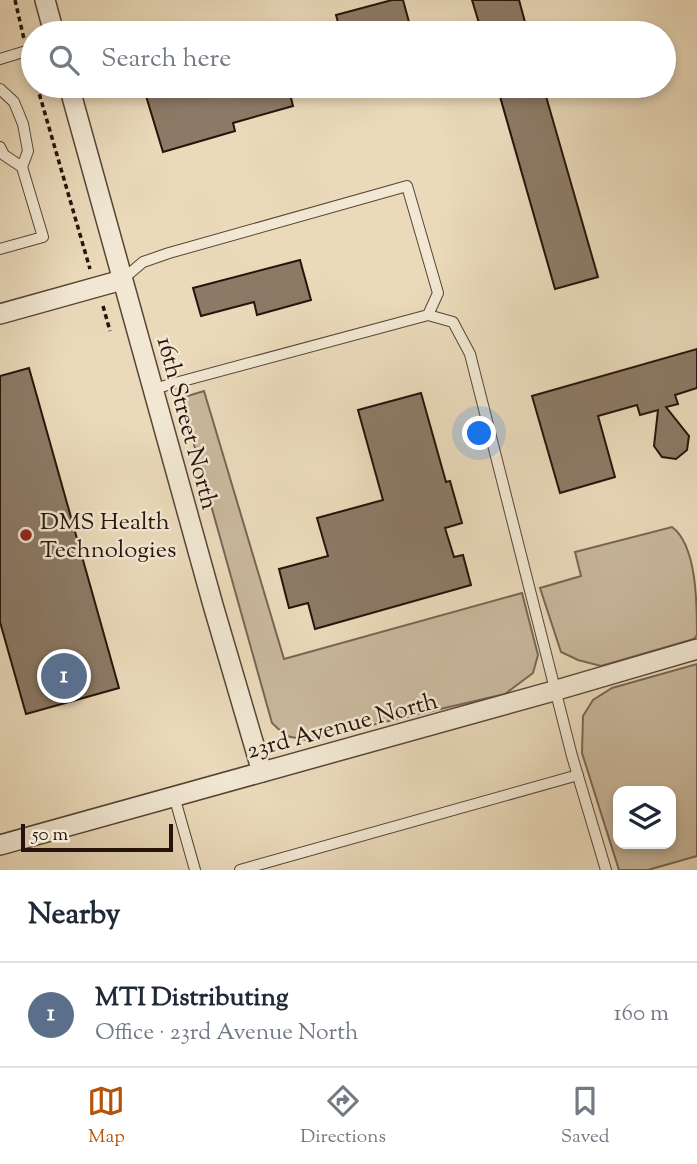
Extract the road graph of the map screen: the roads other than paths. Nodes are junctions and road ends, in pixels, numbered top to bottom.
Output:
1 (45, 0) edge
2 (51, 21) edge
3 (21, 53) edge
4 (0, 59) edge
5 (0, 89) edge
6 (72, 98) edge
7 (0, 147) edge
8 (22, 167) junction
9 (0, 249) edge
10 (122, 280) junction
11 (0, 314) edge
12 (428, 315) junction
13 (153, 388) junction
14 (697, 649) edge
15 (557, 690) junction
16 (262, 772) junction
17 (578, 775) junction
18 (174, 796) junction
19 (0, 845) edge
20 (195, 870) edge
21 (240, 870) edge
22 (606, 870) edge

1 - 2 street
3 - 4 lane
5 - 8 lane
6 - 10 street, 16th Street North
7 - 8 lane
8 - 9 lane
10 - 11 street
10 - 12 lane
10 - 13 street, 16th Street North
12 - 13 lane
12 - 15 lane
13 - 16 street, 16th Street North
14 - 15 street, 23rd Avenue North
15 - 16 street, 23rd Avenue North
15 - 17 lane
16 - 18 street, 23rd Avenue North
17 - 21 lane
17 - 22 lane
18 - 19 street, 23rd Avenue North
18 - 20 lane

